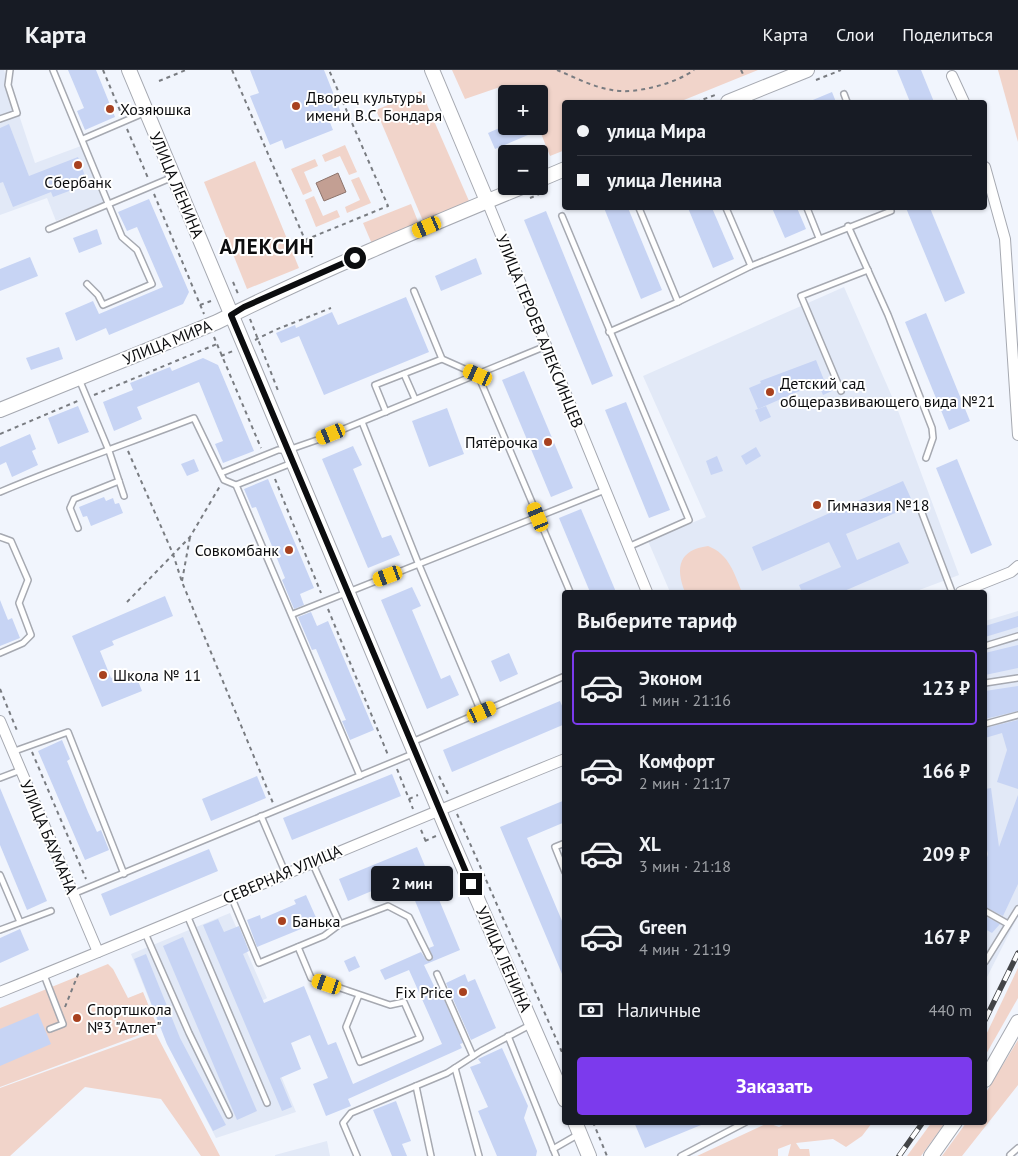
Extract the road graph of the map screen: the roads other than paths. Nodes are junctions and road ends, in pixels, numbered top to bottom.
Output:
1 (11, 70) edge
2 (53, 70) edge
3 (129, 70) edge
4 (432, 70) edge
5 (807, 70) edge
6 (952, 76) dead end
7 (844, 94) dead end
8 (733, 100) edge
9 (846, 100) edge
10 (963, 100) edge
11 (146, 112) junction
12 (0, 119) edge
13 (83, 139) junction
14 (562, 171) edge
15 (987, 174) edge
16 (173, 177) junction
17 (548, 177) edge
18 (502, 195) edge
19 (488, 201) junction
20 (109, 205) junction
21 (641, 210) edge
22 (727, 210) edge
23 (808, 210) edge
24 (890, 210) edge
25 (562, 216) dead end
26 (848, 226) junction
27 (49, 229) dead end
28 (819, 238) junction
29 (751, 266) junction
30 (868, 270) junction
31 (87, 284) dead end
32 (414, 291) dead end
33 (678, 302) junction
34 (1014, 306) edge
35 (231, 315) junction
36 (609, 332) junction
37 (546, 346) junction
38 (442, 359) junction
39 (404, 374) junction
40 (478, 375) junction
41 (79, 378) junction
42 (841, 391) dead end
43 (415, 399) junction
44 (0, 410) edge
45 (386, 412) junction
46 (362, 422) junction
47 (1018, 435) edge
48 (109, 451) junction
49 (290, 457) junction
50 (926, 458) dead end
51 (220, 473) junction
52 (119, 481) junction
53 (236, 484) junction
54 (605, 490) junction
55 (0, 492) edge
56 (124, 496) dead end
57 (922, 514) dead end
58 (538, 517) junction
59 (78, 528) dead end
60 (0, 537) edge
61 (628, 546) junction
62 (419, 564) junction
63 (1018, 566) edge
64 (569, 590) edge
65 (646, 590) edge
66 (951, 590) edge
67 (966, 590) edge
68 (347, 592) junction
69 (293, 614) junction
70 (1018, 636) edge
71 (987, 645) edge
72 (0, 653) edge
73 (562, 677) edge
74 (1018, 678) edge
75 (987, 683) edge
76 (482, 712) junction
77 (1018, 715) edge
78 (0, 721) edge
79 (987, 723) edge
80 (413, 748) junction
81 (12, 752) junction
82 (562, 760) edge
83 (21, 770) junction
84 (360, 776) junction
85 (0, 778) edge
86 (439, 810) junction
87 (262, 816) junction
88 (562, 844) edge
89 (312, 862) junction
90 (562, 864) edge
91 (285, 872) junction
92 (124, 874) junction
93 (0, 875) edge
94 (73, 894) junction
95 (230, 895) junction
96 (1018, 909) edge
97 (52, 911) dead end
98 (987, 912) edge
99 (187, 914) junction
100 (20, 922) junction
101 (340, 924) junction
102 (1008, 924) junction
103 (0, 930) edge
104 (145, 933) junction
105 (298, 947) junction
106 (98, 952) junction
107 (429, 957) dead end
108 (987, 959) edge
109 (44, 974) junction
110 (437, 974) dead end
111 (0, 992) edge
112 (359, 995) junction
113 (1018, 1022) edge
114 (532, 1024) junction
115 (50, 1029) dead end
116 (508, 1036) junction
117 (473, 1056) junction
118 (455, 1068) junction
119 (987, 1076) edge
120 (416, 1086) junction
121 (562, 1090) edge
122 (267, 1103) dead end
123 (229, 1115) dead end
124 (740, 1125) edge
125 (953, 1125) edge
126 (577, 1128) edge
127 (1018, 1148) edge
128 (552, 1150) junction
129 (1010, 1155) edge
130 (357, 1156) edge
131 (430, 1156) edge
132 (479, 1156) edge
133 (556, 1156) edge
134 (589, 1156) edge
135 (680, 1156) edge
136 (931, 1156) edge

1 - 12 lane
2 - 13 lane
3 - 11 street, УЛИЦА ЛЕНИНА
4 - 19 street, УЛИЦА ГЕРОЕВ АЛЕКСИНЦЕВ
5 - 8 street
6 - 10 street
7 - 9 lane
11 - 13 lane
11 - 16 street, УЛИЦА ЛЕНИНА
13 - 20 lane
14 - 17 street
15 - 34 street
16 - 20 lane
16 - 35 street, УЛИЦА ЛЕНИНА
18 - 19 street, УЛИЦА МИРА
19 - 35 street, УЛИЦА МИРА
19 - 37 street, УЛИЦА ГЕРОЕВ АЛЕКСИНЦЕВ
20 - 27 lane
20 - 31 lane
21 - 33 lane
22 - 29 lane
23 - 28 lane
24 - 26 lane
25 - 36 lane
26 - 28 lane
26 - 30 lane
28 - 29 lane
29 - 33 lane
30 - 42 lane
30 - 50 lane
32 - 38 lane
33 - 36 lane
34 - 47 street
35 - 41 street, УЛИЦА МИРА
35 - 49 street, УЛИЦА ЛЕНИНА
36 - 61 lane
37 - 40 lane
37 - 54 street, УЛИЦА ГЕРОЕВ АЛЕКСИНЦЕВ
38 - 39 lane
38 - 40 lane
39 - 43 lane
39 - 45 lane
40 - 43 lane
40 - 58 lane
41 - 44 street, УЛИЦА МИРА
41 - 48 lane
43 - 45 lane
45 - 46 lane
46 - 49 lane
46 - 62 lane
48 - 51 lane
48 - 52 lane
48 - 55 lane
49 - 51 lane
49 - 53 lane
49 - 68 street, УЛИЦА ЛЕНИНА
51 - 53 lane
52 - 56 lane
52 - 59 lane
53 - 69 lane
54 - 58 lane
54 - 61 street, УЛИЦА ГЕРОЕВ АЛЕКСИНЦЕВ
57 - 66 lane
58 - 62 lane
58 - 64 lane
60 - 72 lane
61 - 65 street, УЛИЦА ГЕРОЕВ АЛЕКСИНЦЕВ
62 - 68 lane
62 - 76 lane
63 - 67 street
68 - 69 lane
68 - 80 street, УЛИЦА ЛЕНИНА
69 - 84 lane
70 - 71 lane
73 - 76 lane
74 - 75 lane
76 - 80 lane
77 - 79 lane
78 - 81 street, УЛИЦА БАУМАНА
80 - 84 lane
80 - 86 street, УЛИЦА ЛЕНИНА
81 - 83 street, УЛИЦА БАУМАНА
81 - 92 lane
82 - 86 street, СЕВЕРНАЯ УЛИЦА
83 - 85 lane
83 - 94 street, УЛИЦА БАУМАНА
84 - 87 lane
86 - 89 street, СЕВЕРНАЯ УЛИЦА
86 - 114 street, УЛИЦА ЛЕНИНА
87 - 91 lane
87 - 92 lane
88 - 90 lane
89 - 91 street, СЕВЕРНАЯ УЛИЦА
89 - 101 lane
91 - 95 street, СЕВЕРНАЯ УЛИЦА
92 - 94 lane
93 - 100 lane
94 - 106 street, УЛИЦА БАУМАНА
95 - 99 street, СЕВЕРНАЯ УЛИЦА
95 - 105 lane
96 - 102 lane
97 - 100 lane
98 - 102 lane
99 - 104 street, СЕВЕРНАЯ УЛИЦА
99 - 122 lane
100 - 103 lane
101 - 105 lane
101 - 107 lane
102 - 108 lane
104 - 106 street, СЕВЕРНАЯ УЛИЦА
104 - 123 lane
105 - 112 lane
106 - 109 street, СЕВЕРНАЯ УЛИЦА
109 - 111 street, СЕВЕРНАЯ УЛИЦА
109 - 115 lane
110 - 117 lane
112 - 112 lane
113 - 119 street
114 - 116 lane
114 - 121 street, УЛИЦА ЛЕНИНА
116 - 117 lane
116 - 128 lane
117 - 118 lane
118 - 120 lane
118 - 132 lane
120 - 130 lane
120 - 131 lane
124 - 135 lane
125 - 136 street
126 - 128 lane
126 - 134 street
127 - 129 lane
128 - 133 lane

